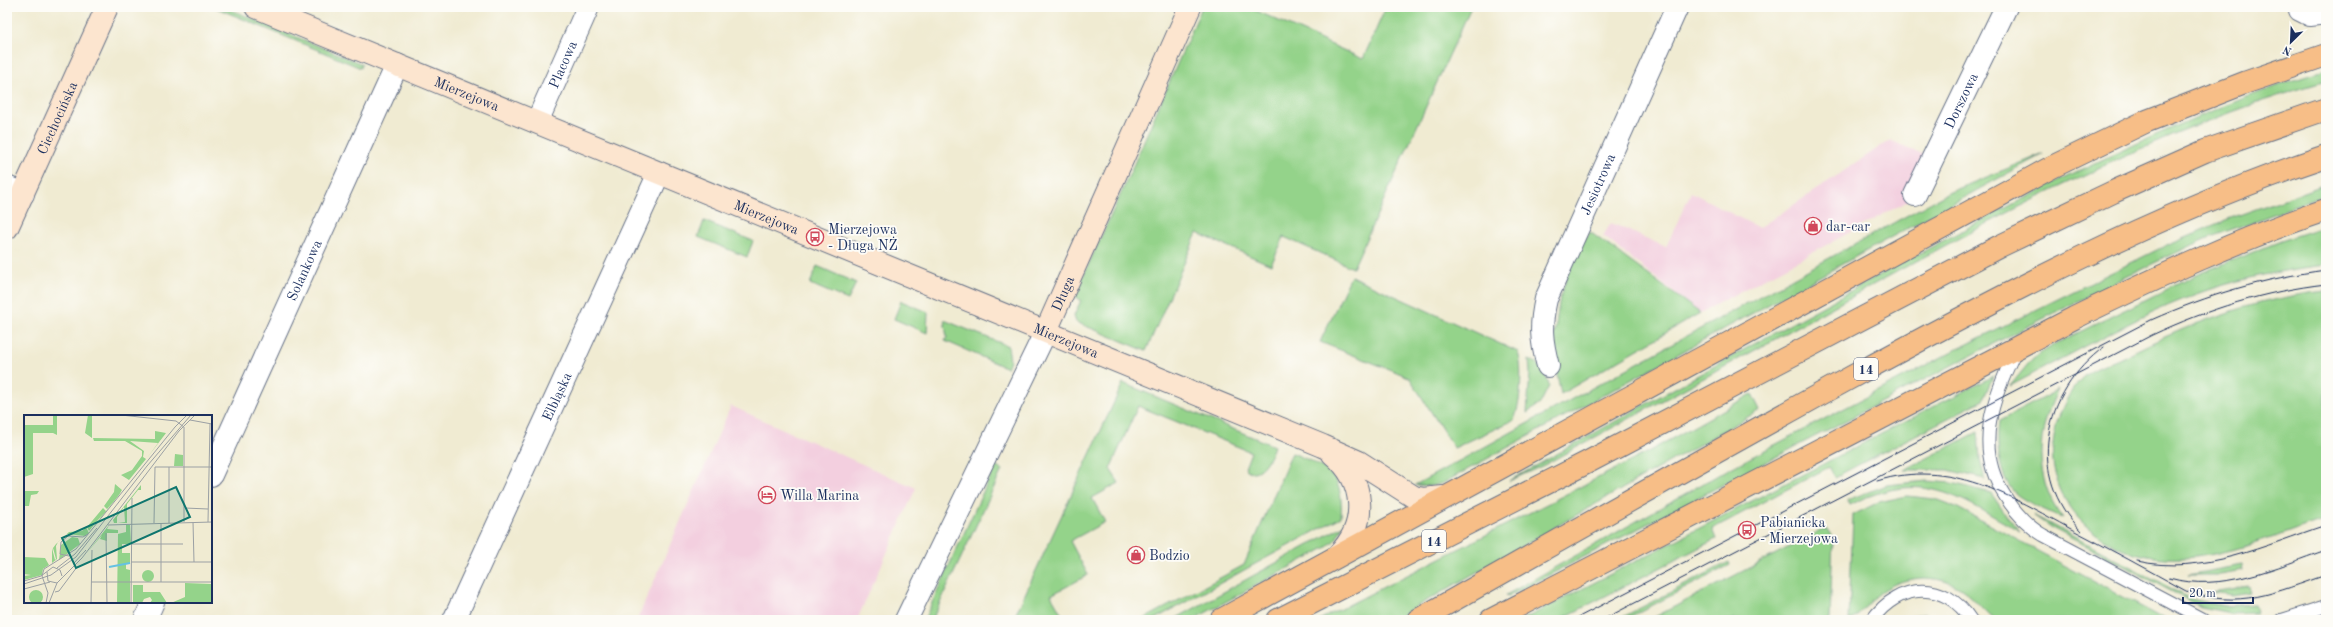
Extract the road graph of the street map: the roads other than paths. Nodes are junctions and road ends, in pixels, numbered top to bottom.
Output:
1 (107, 7) edge
2 (256, 7) edge
3 (588, 7) edge
4 (1190, 7) edge
5 (1677, 7) edge
6 (2006, 7) edge
7 (2300, 10) dead end
8 (2326, 13) edge
9 (2326, 55) edge
10 (397, 65) junction
11 (2326, 109) edge
12 (537, 122) junction
13 (2326, 156) edge
14 (659, 172) junction
15 (15, 190) edge
16 (1915, 195) dead end
17 (2326, 210) edge
18 (7, 228) edge
19 (1046, 331) junction
20 (2016, 348) junction
21 (1548, 366) dead end
22 (1323, 446) junction
23 (212, 473) edge
24 (1443, 497) junction
25 (1338, 555) junction
26 (153, 603) edge
27 (2326, 606) edge
28 (145, 620) edge
29 (454, 620) edge
30 (906, 620) edge
31 (1221, 620) edge
32 (1278, 620) edge
33 (1418, 620) edge
34 (1491, 620) edge
35 (1872, 620) edge
36 (1971, 620) edge
37 (2204, 620) edge
38 (2282, 620) edge

1 - 15 street, Ciechocińska
2 - 10 street, Mierzejowa
3 - 12 street, Placowa
4 - 19 street, Długa
5 - 21 street, Jesiotrowa
6 - 16 street, Dorszowa
7 - 8 street
9 - 24 main road
10 - 12 street, Mierzejowa
10 - 23 street, Solankowa
11 - 32 main road, 14
12 - 14 street, Mierzejowa
13 - 33 main road, 14
14 - 19 street, Mierzejowa
14 - 29 street, Elbląska
15 - 18 street, Ciechocińska
17 - 20 main road
19 - 22 street, Mierzejowa
19 - 30 street, Długa
20 - 34 main road
20 - 37 lane
22 - 24 street, Mierzejowa
22 - 25 street
24 - 25 main road
25 - 31 main road
26 - 28 street
27 - 38 lane
35 - 36 lane

